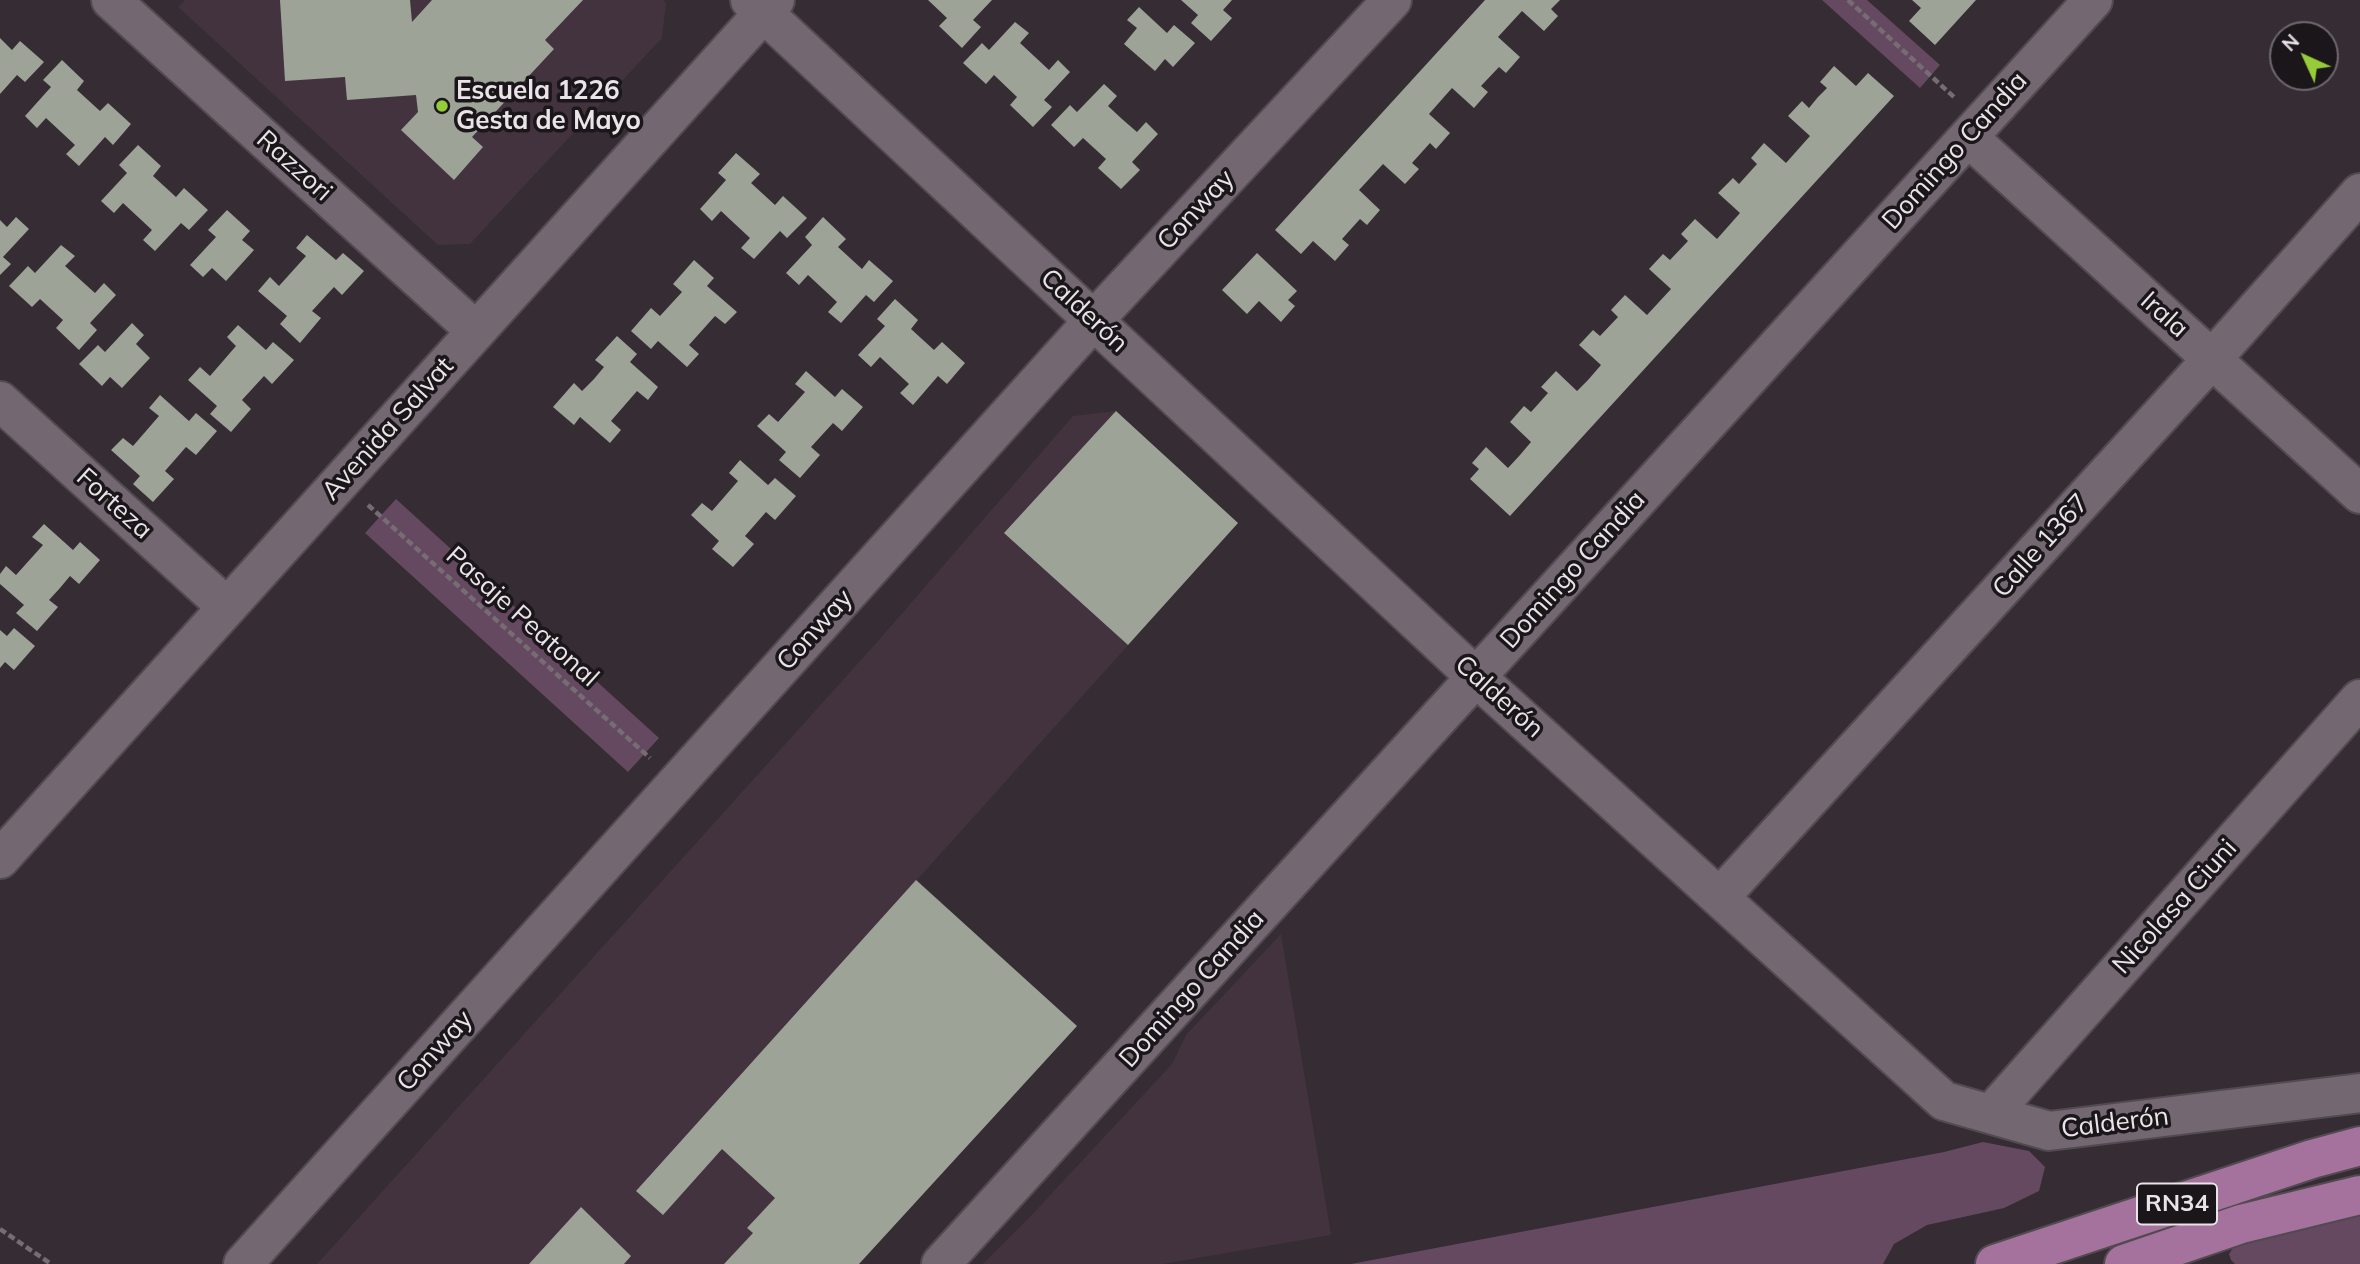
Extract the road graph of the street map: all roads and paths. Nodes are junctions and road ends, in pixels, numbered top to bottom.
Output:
1 (111, 0) edge
2 (1392, 0) edge
3 (1848, 0) edge
4 (2093, 0) edge
5 (763, 4) edge
6 (1975, 129) junction
7 (2360, 193) edge
8 (1094, 320) junction
9 (476, 331) junction
10 (2212, 359) junction
11 (0, 401) edge
12 (341, 481) junction
13 (2360, 494) edge
14 (227, 607) junction
15 (1476, 677) junction
16 (2360, 699) edge
17 (677, 782) junction
18 (0, 859) edge
19 (1720, 897) junction
20 (2360, 1093) edge
21 (1991, 1114) junction
22 (2360, 1146) edge
23 (2360, 1195) edge
24 (0, 1229) edge
25 (2130, 1262) edge
26 (51, 1264) edge
27 (243, 1264) edge
28 (941, 1264) edge
29 (1995, 1264) edge
30 (2187, 1264) edge

1 - 9 street, Razzori
2 - 8 street, Conway
3 - 6 path
4 - 6 street, Domingo Candia
5 - 8 street, Calderón
5 - 9 street, Avenida Salvat
6 - 10 street, Irala
6 - 15 street, Domingo Candia
7 - 10 street, Calle 1367
8 - 15 street, Calderón
8 - 17 street, Conway
9 - 12 street, Avenida Salvat
10 - 13 street, Irala
10 - 19 street, Calle 1367
11 - 14 street, Forteza
12 - 14 street, Avenida Salvat
12 - 17 path, Pasaje Peatonal
14 - 18 street, Avenida Salvat
15 - 19 street, Calderón
15 - 28 street, Domingo Candia
16 - 21 street, Nicolasa Ciuni
17 - 27 street, Conway
19 - 21 street, Calderón
20 - 21 street, Calderón
22 - 29 highway, RN34
23 - 25 highway, RN34
24 - 26 path
25 - 30 highway

